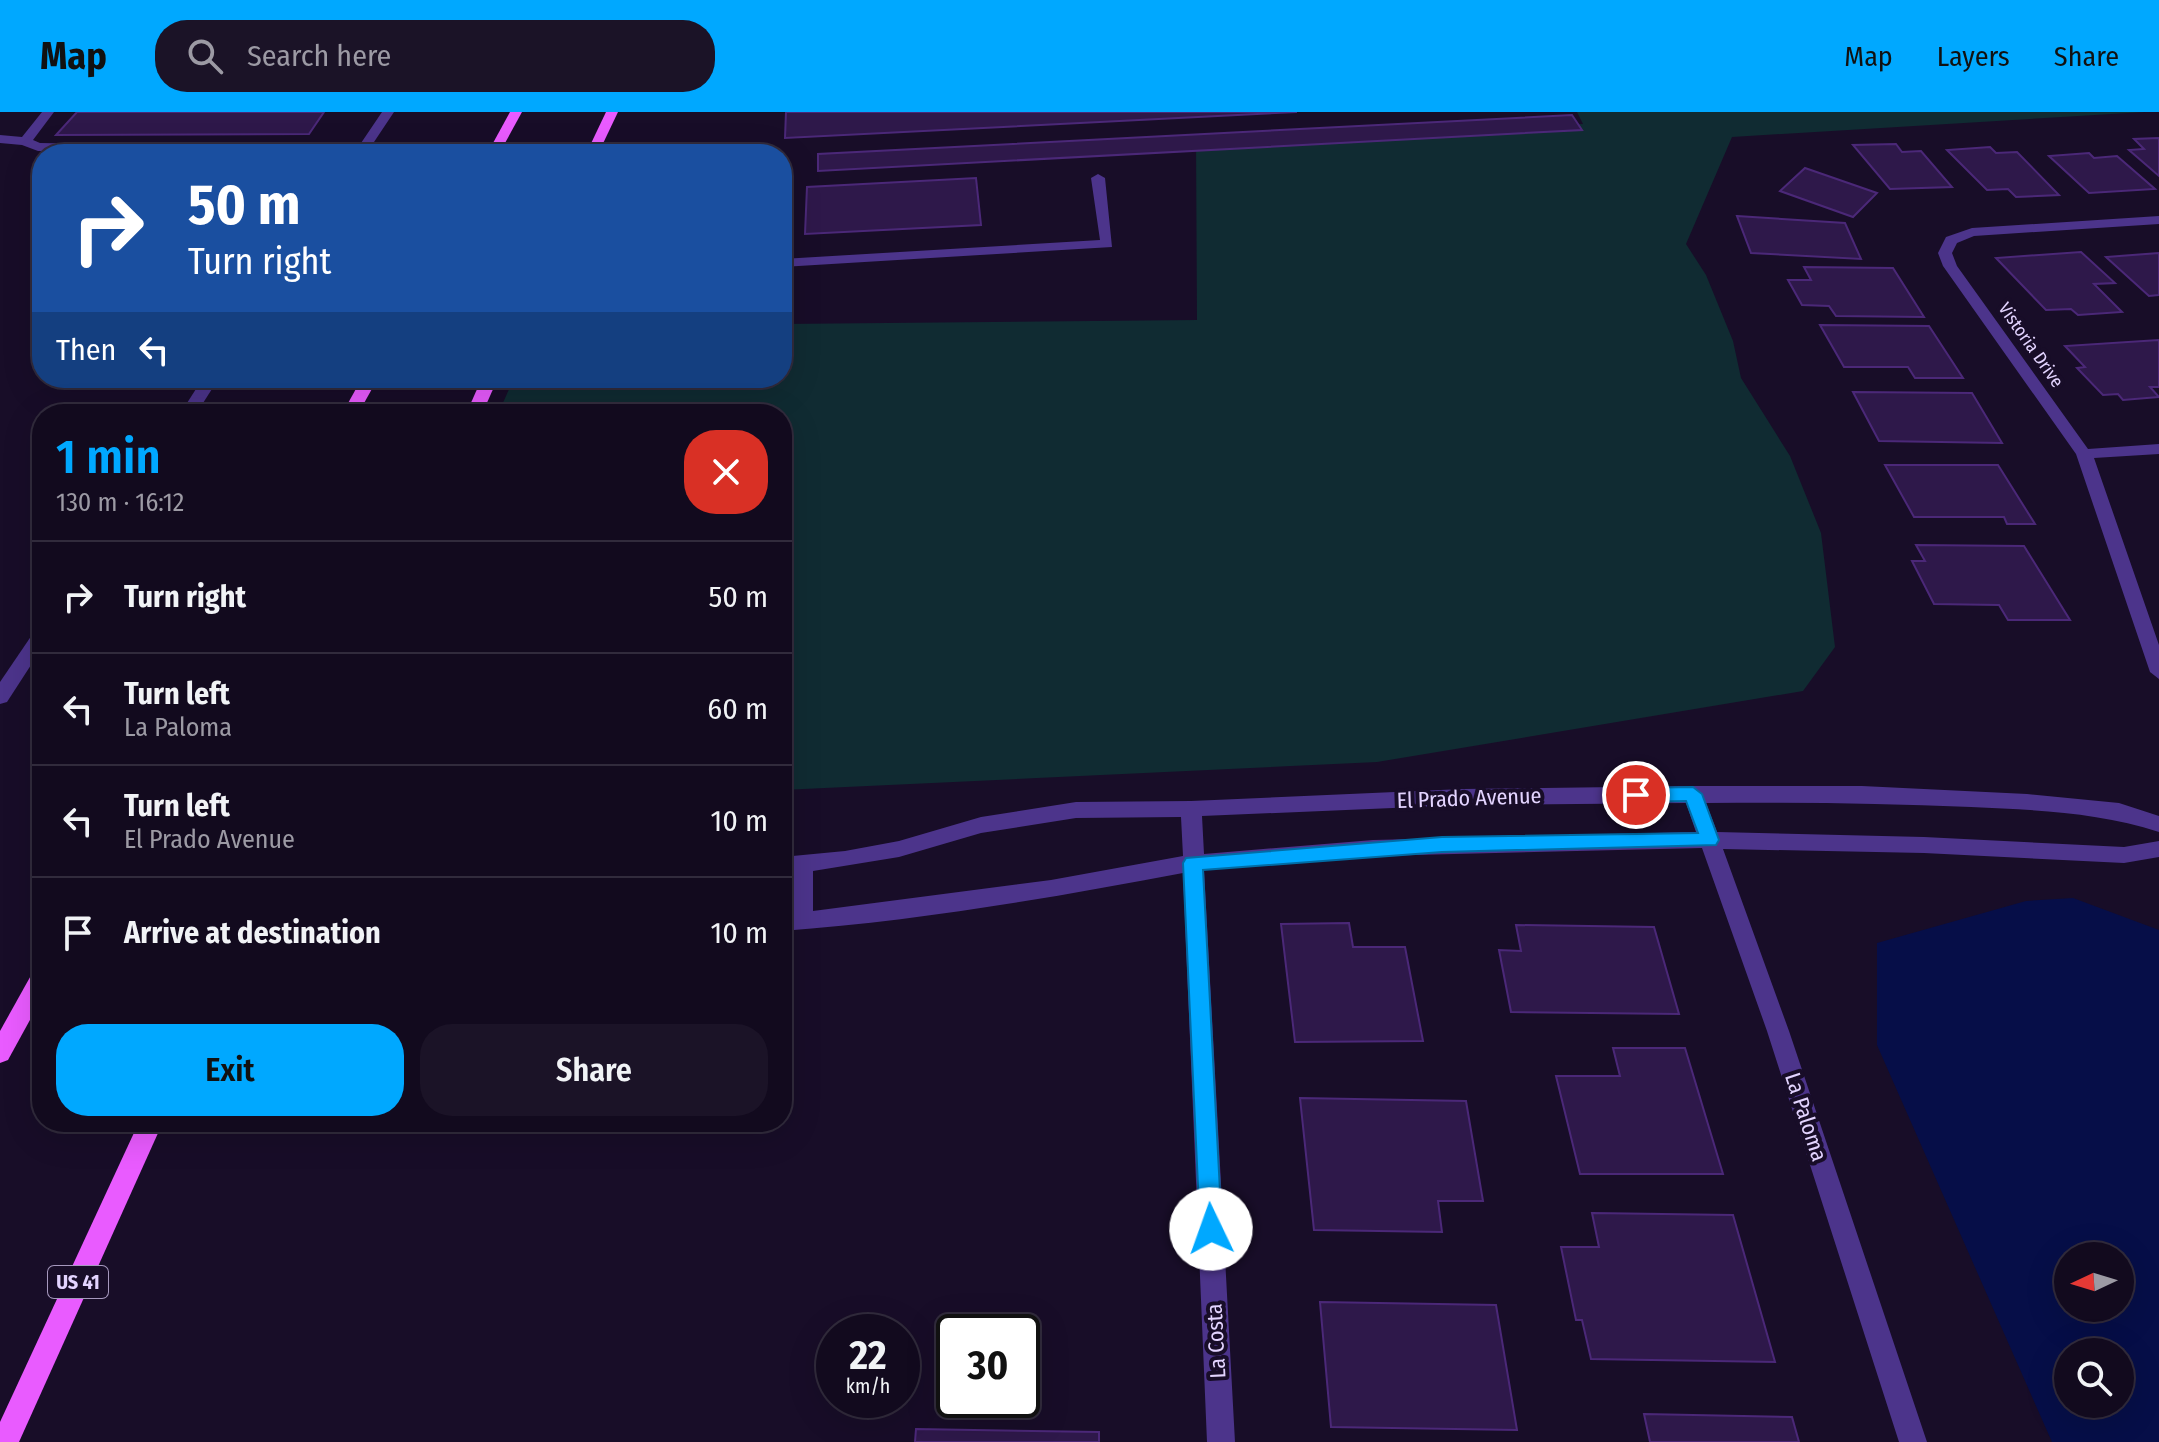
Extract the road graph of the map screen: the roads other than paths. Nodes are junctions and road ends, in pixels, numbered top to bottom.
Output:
1 (48, 112) edge
2 (388, 112) edge
3 (516, 112) edge
4 (612, 112) edge
5 (0, 139) edge
6 (25, 141) junction
7 (32, 144) edge
8 (367, 144) edge
9 (498, 144) edge
10 (597, 144) edge
11 (1098, 178) dead end
12 (2159, 220) edge
13 (792, 262) edge
14 (2159, 449) edge
15 (2084, 454) junction
16 (32, 649) edge
17 (2159, 672) edge
18 (0, 697) edge
19 (1693, 794) junction
20 (1191, 809) junction
21 (2159, 824) edge
22 (1710, 840) junction
23 (2159, 849) edge
24 (1193, 863) junction
25 (792, 864) edge
26 (792, 921) edge
27 (32, 995) edge
28 (0, 1053) edge
29 (146, 1132) edge
30 (5, 1442) edge
31 (1221, 1442) edge
32 (1913, 1442) edge

1 - 6 street
2 - 8 street
3 - 9 main road
4 - 10 main road
5 - 6 street
6 - 7 street
11 - 13 street
12 - 15 street, Vistoria Drive
14 - 15 street
15 - 17 street, Vistoria Drive
16 - 18 street
19 - 20 street, El Prado Avenue
19 - 21 street, El Prado Avenue
19 - 22 street, La Paloma
20 - 24 street, La Costa
20 - 25 street, El Prado Avenue
22 - 23 street
22 - 24 street
22 - 32 street, La Paloma
24 - 26 street
24 - 31 street, La Costa
25 - 26 street
27 - 28 main road
29 - 30 main road, US 41

